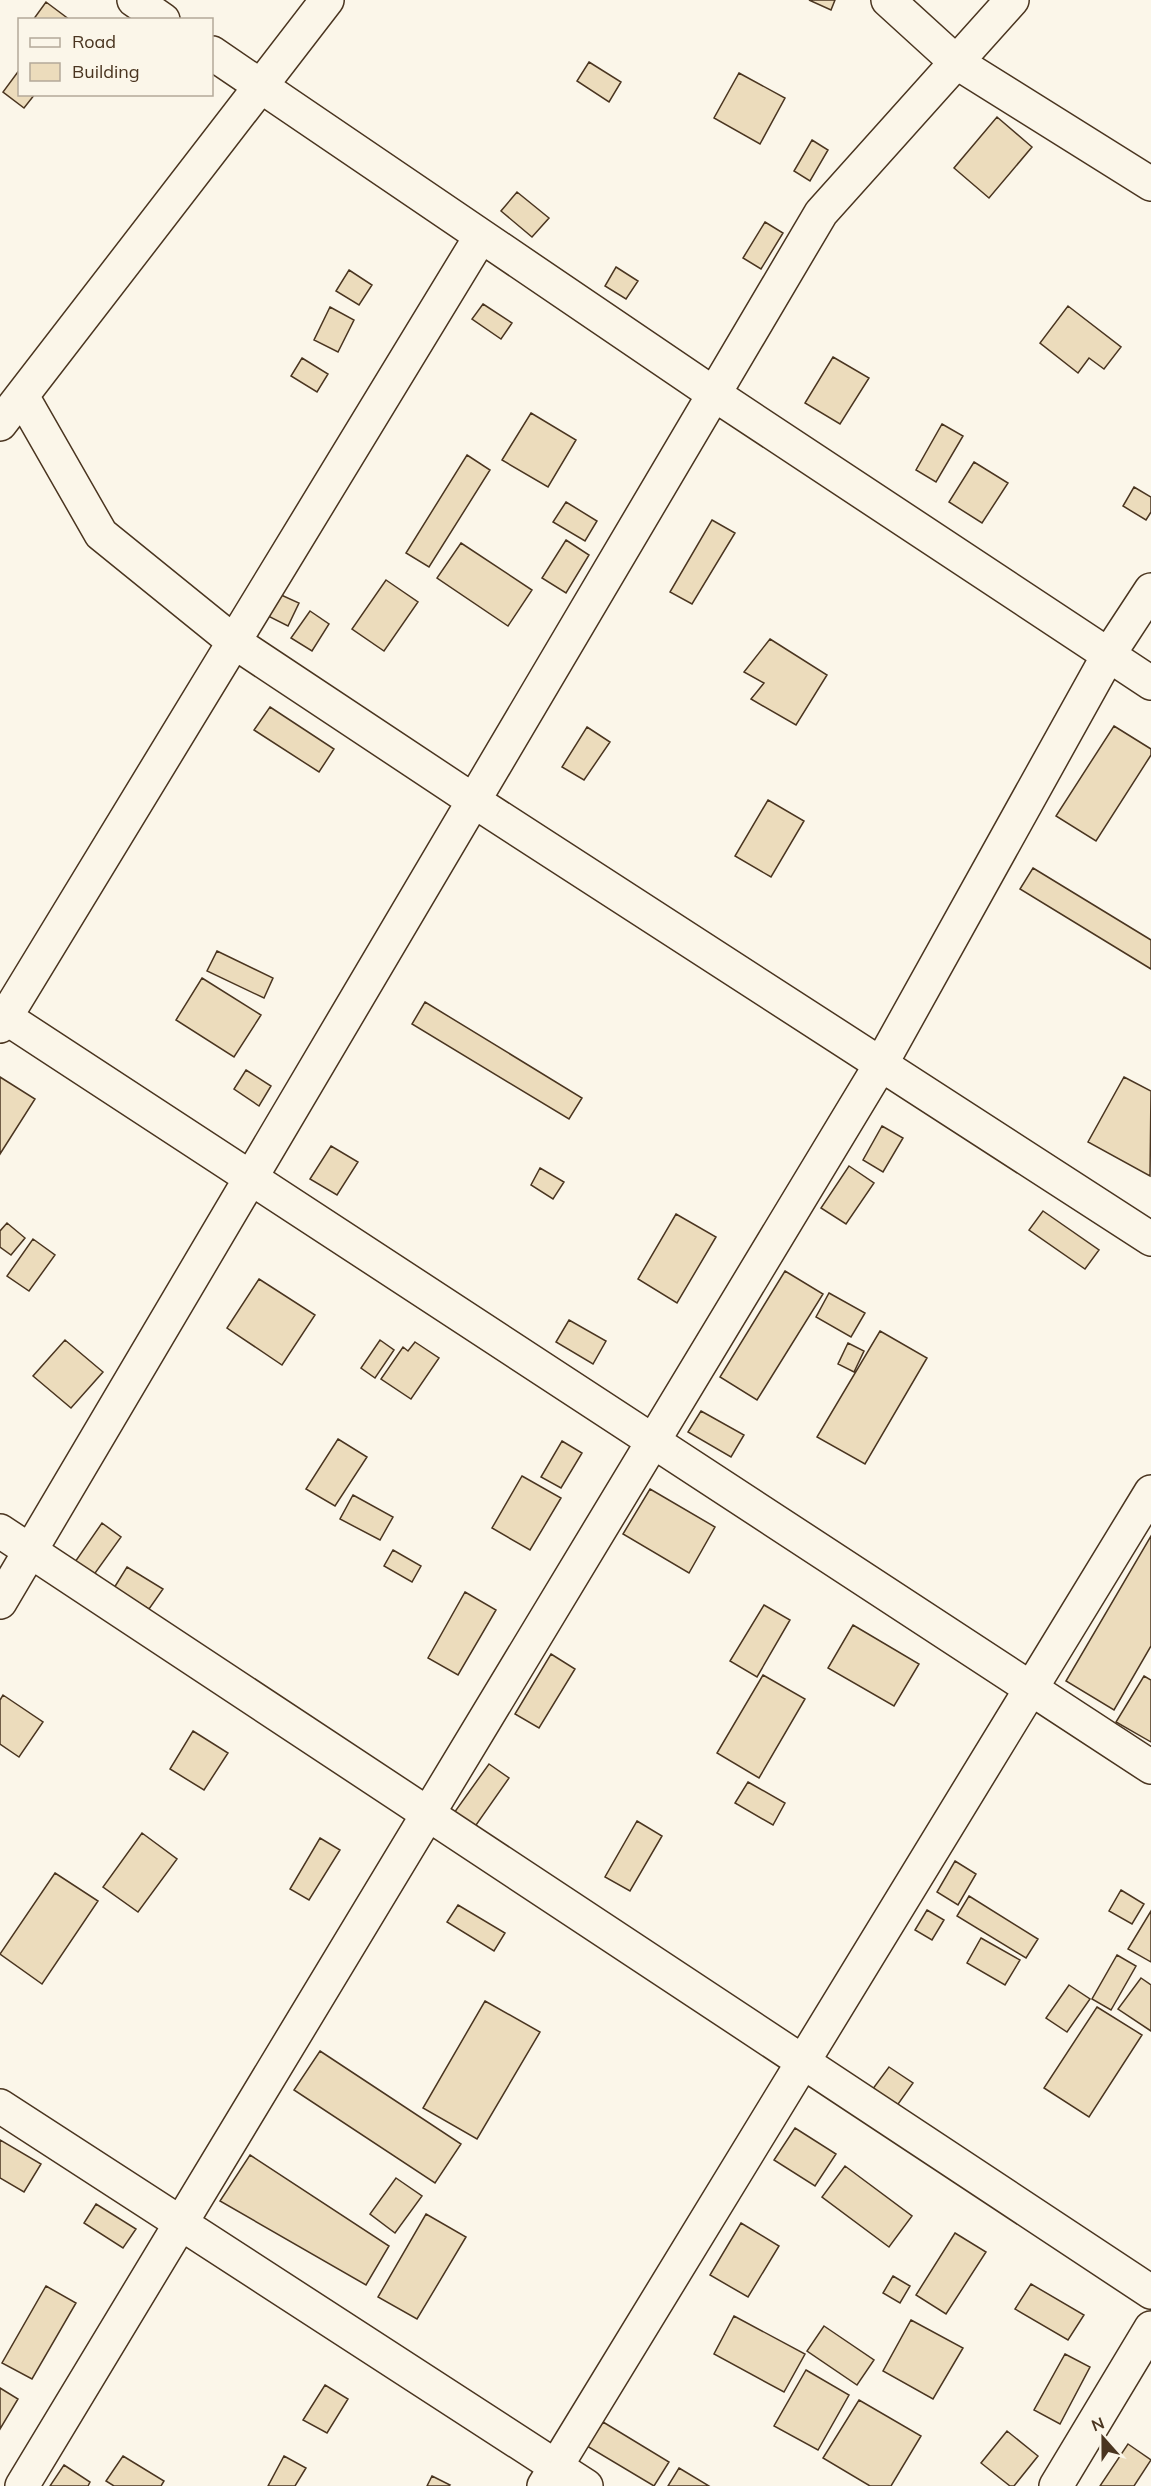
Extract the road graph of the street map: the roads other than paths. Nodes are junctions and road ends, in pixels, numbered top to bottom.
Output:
1 (134, 0) edge
2 (327, 0) edge
3 (888, 0) edge
4 (1012, 0) edge
5 (160, 18) edge
6 (213, 54) edge
7 (956, 62) junction
8 (261, 86) junction
9 (1151, 184) edge
10 (481, 236) junction
11 (714, 394) junction
12 (22, 396) junction
13 (0, 424) edge
14 (1151, 590) edge
15 (233, 641) junction
16 (1109, 654) junction
17 (1151, 683) edge
18 (474, 801) junction
19 (2, 1022) edge
20 (881, 1064) junction
21 (250, 1179) junction
22 (1151, 1239) edge
23 (653, 1441) junction
24 (1151, 1492) edge
25 (0, 1531) edge
26 (30, 1551) junction
27 (0, 1602) edge
28 (1031, 1689) junction
29 (1151, 1767) edge
30 (428, 1814) junction
31 (804, 2062) junction
32 (0, 2106) edge
33 (181, 2223) junction
34 (1151, 2292) edge
35 (1151, 2328) edge
36 (550, 2476) edge
37 (22, 2486) edge
38 (586, 2486) edge
39 (1056, 2486) edge

1 - 5 street
2 - 8 street
3 - 7 street
4 - 7 street
6 - 8 street
7 - 9 street
7 - 11 street
8 - 10 street
8 - 12 street
10 - 11 street
10 - 15 street
11 - 16 street
11 - 18 street
12 - 13 street
12 - 15 street
14 - 16 street
15 - 18 street
15 - 19 street
16 - 17 street
16 - 20 street
18 - 20 street
18 - 21 street
19 - 21 street
20 - 22 street
20 - 23 street
21 - 23 street
21 - 26 street
23 - 28 street
23 - 30 street
24 - 28 street
25 - 26 street
26 - 27 street
26 - 30 street
28 - 29 street
28 - 31 street
30 - 31 street
30 - 33 street
31 - 34 street
31 - 36 street
32 - 33 street
33 - 36 street
33 - 37 street
35 - 39 street
36 - 38 street

